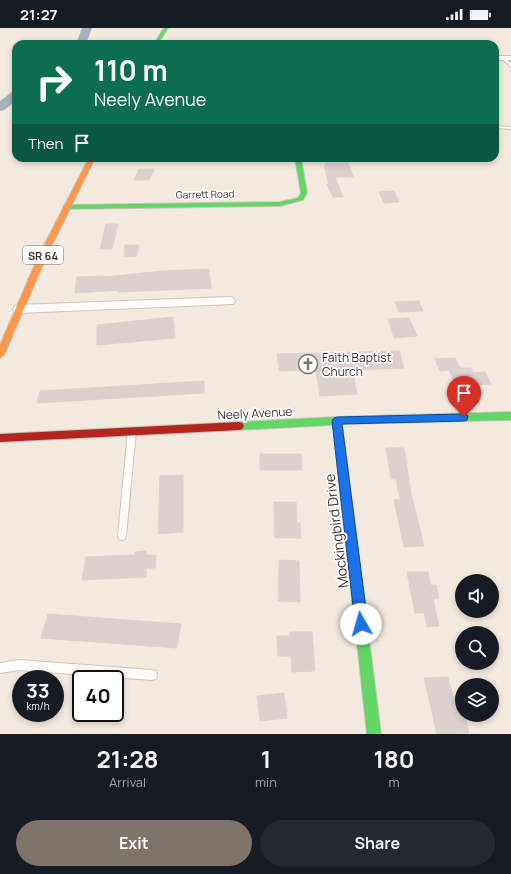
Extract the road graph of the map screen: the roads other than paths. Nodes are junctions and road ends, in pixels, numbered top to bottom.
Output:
1 (166, 28) edge
2 (158, 40) edge
3 (499, 58) edge
4 (503, 58) junction
5 (511, 58) edge
6 (511, 66) edge
7 (499, 127) edge
8 (511, 128) edge
9 (90, 162) edge
10 (299, 162) edge
11 (66, 207) junction
12 (230, 301) dead end
13 (19, 309) junction
14 (0, 355) edge
15 (511, 416) edge
16 (337, 421) junction
17 (132, 431) junction
18 (0, 438) edge
19 (122, 536) dead end
20 (0, 668) edge
21 (152, 675) dead end
22 (374, 734) edge

1 - 2 street
3 - 4 street
4 - 5 street
4 - 6 lane
7 - 8 lane
9 - 11 street, SR 64
10 - 11 street, Garrett Road
11 - 13 street, SR 64
12 - 13 street
13 - 14 street, SR 64
15 - 16 street, Neely Avenue
16 - 17 street, Neely Avenue
16 - 22 street, Mockingbird Drive
17 - 18 street, Neely Avenue
17 - 19 lane
20 - 21 lane

